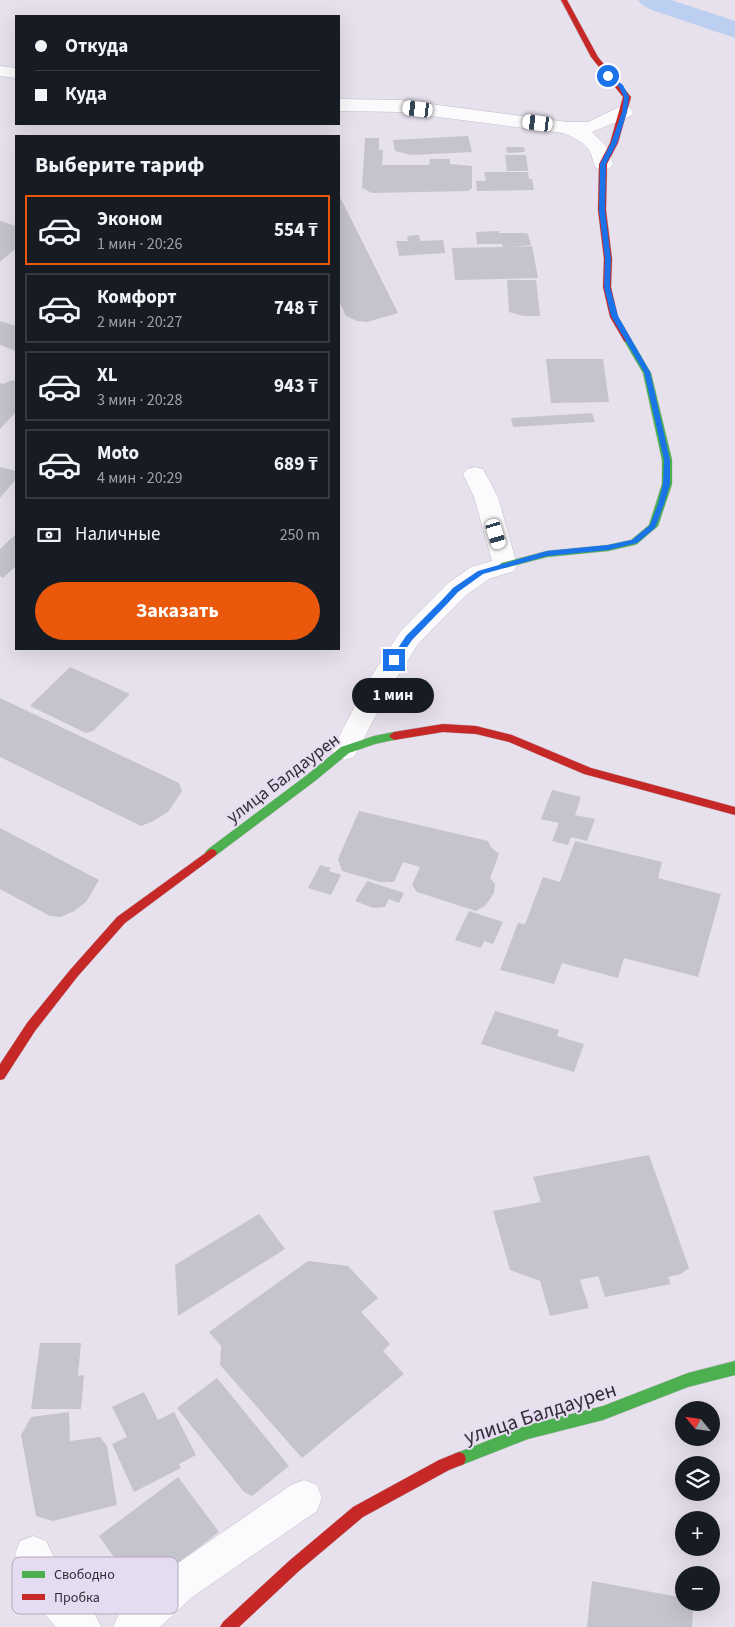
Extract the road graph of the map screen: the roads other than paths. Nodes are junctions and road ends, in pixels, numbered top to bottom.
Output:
1 (564, 0) edge
2 (0, 71) edge
3 (15, 73) edge
4 (340, 106) edge
5 (624, 112) junction
6 (567, 128) junction
7 (603, 164) junction
8 (475, 474) dead end
9 (505, 565) junction
10 (345, 750) junction
11 (735, 811) edge
12 (0, 1075) edge
13 (735, 1368) edge
14 (304, 1498) dead end
15 (33, 1554) dead end
16 (34, 1557) edge
17 (178, 1585) edge
18 (70, 1614) edge
19 (146, 1614) edge
20 (82, 1627) edge
21 (132, 1627) edge
22 (228, 1627) edge

1 - 5 street
2 - 3 street
4 - 6 street
5 - 6 street
5 - 7 street
6 - 7 street
7 - 9 street
8 - 9 street
9 - 10 street
10 - 11 street, улица Балдаурен
10 - 12 street, улица Балдаурен
13 - 22 street, улица Балдаурен
14 - 17 street
15 - 16 street
18 - 20 street
19 - 21 street

